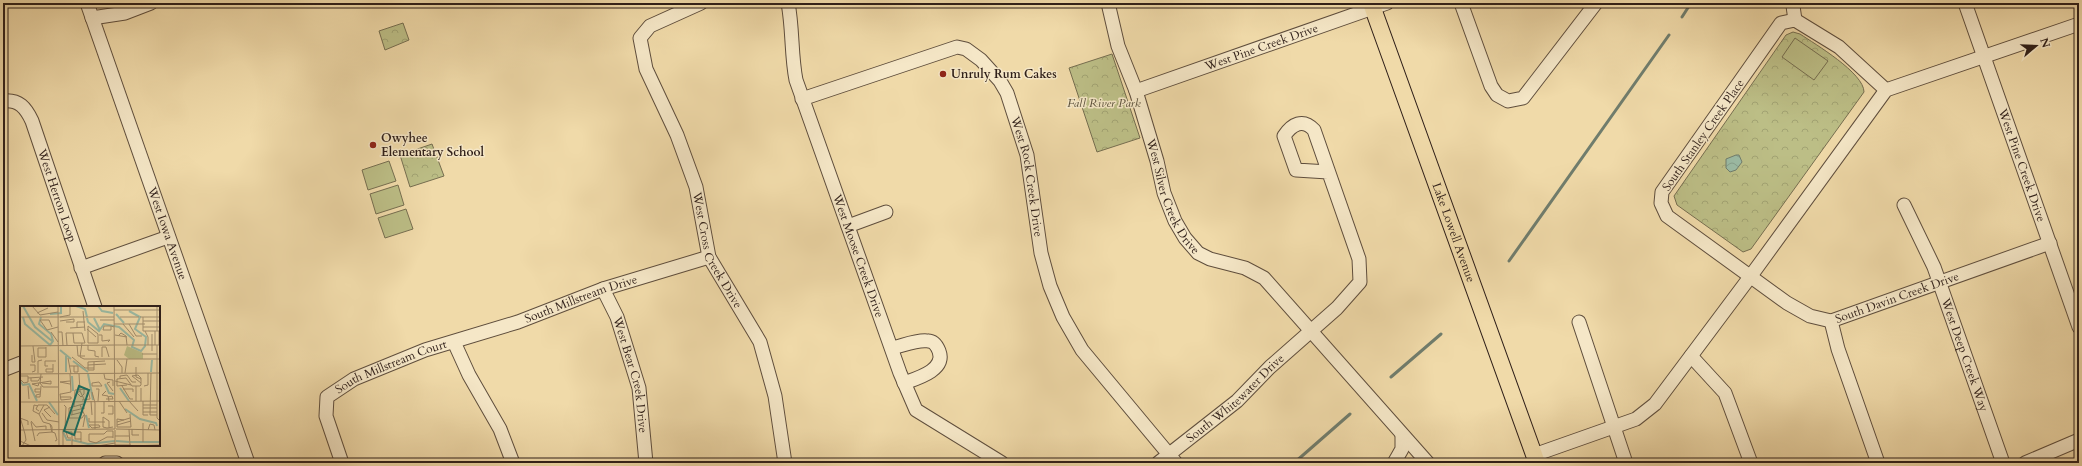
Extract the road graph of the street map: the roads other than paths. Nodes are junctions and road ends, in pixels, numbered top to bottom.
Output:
1 (87, 3) edge
2 (151, 3) edge
3 (701, 3) edge
4 (788, 3) edge
5 (1108, 3) edge
6 (1461, 3) edge
7 (1596, 3) edge
8 (1795, 3) edge
9 (1966, 3) edge
10 (1377, 5) edge
11 (92, 18) junction
12 (1795, 20) junction
13 (2079, 24) edge
14 (1984, 56) junction
15 (1886, 90) junction
16 (1136, 91) junction
17 (802, 99) junction
18 (3, 101) edge
19 (1328, 172) dead end
20 (1904, 205) dead end
21 (886, 212) dead end
22 (848, 226) junction
23 (168, 237) junction
24 (2050, 243) junction
25 (709, 257) junction
26 (81, 268) junction
27 (1750, 277) junction
28 (1940, 282) junction
29 (603, 289) junction
30 (95, 306) edge
31 (1831, 321) junction
32 (1579, 322) dead end
33 (2079, 327) edge
34 (1312, 331) junction
35 (454, 342) junction
36 (892, 348) junction
37 (1691, 356) junction
38 (20, 363) edge
39 (3, 370) edge
40 (904, 383) junction
41 (1614, 427) junction
42 (1402, 435) junction
43 (2079, 440) edge
44 (1172, 459) edge
45 (1535, 459) edge
46 (105, 463) edge
47 (117, 463) edge
48 (248, 463) edge
49 (342, 463) edge
50 (513, 463) edge
51 (646, 463) edge
52 (785, 463) edge
53 (1002, 463) edge
54 (1158, 463) edge
55 (1394, 463) edge
56 (1428, 463) edge
57 (1626, 463) edge
58 (1751, 463) edge
59 (1878, 463) edge
60 (2003, 463) edge
61 (2025, 463) edge

1 - 11 street, West Iowa Avenue
2 - 11 street
3 - 25 street, West Cross Creek Drive
4 - 17 street, West Moose Creek Drive
5 - 16 street, West Silver Creek Drive
6 - 7 street
8 - 12 street
9 - 14 street, West Pine Creek Drive
10 - 16 street, West Pine Creek Drive
10 - 45 main road, Lake Lowell Avenue
11 - 23 street, West Iowa Avenue
12 - 15 street
12 - 27 street, South Stanley Creek Place
13 - 14 street
14 - 15 street
14 - 24 street, West Pine Creek Drive
15 - 27 street
16 - 34 street, West Silver Creek Drive
17 - 22 street, West Moose Creek Drive
17 - 44 street, West Rock Creek Drive
18 - 26 street, West Herron Loop
19 - 34 street, South Whitewater Drive
20 - 28 street, West Deep Creek Way
21 - 22 street
22 - 36 street, West Moose Creek Drive
23 - 26 street
23 - 48 street, West Iowa Avenue
24 - 28 street, South Davin Creek Drive
24 - 33 street, West Pine Creek Drive
25 - 29 street, South Millstream Drive
25 - 52 street, West Cross Creek Drive
26 - 30 street, West Herron Loop
27 - 31 street, South Davin Creek Drive
27 - 37 street
28 - 31 street, South Davin Creek Drive
28 - 60 street, West Deep Creek Way
29 - 35 street, South Millstream Drive
29 - 51 street, West Bear Creek Drive
31 - 59 street
32 - 41 street
34 - 42 street, West Silver Creek Drive
34 - 44 street, South Whitewater Drive
35 - 49 street, South Millstream Court
35 - 50 street
36 - 40 street, West Moose Creek Drive
36 - 40 street
37 - 41 street
37 - 58 street
38 - 39 street
40 - 53 street, West Moose Creek Drive
41 - 45 street
41 - 57 street
42 - 55 street
42 - 56 street, West Silver Creek Drive
43 - 61 street
44 - 54 street, South Whitewater Drive
46 - 47 street

